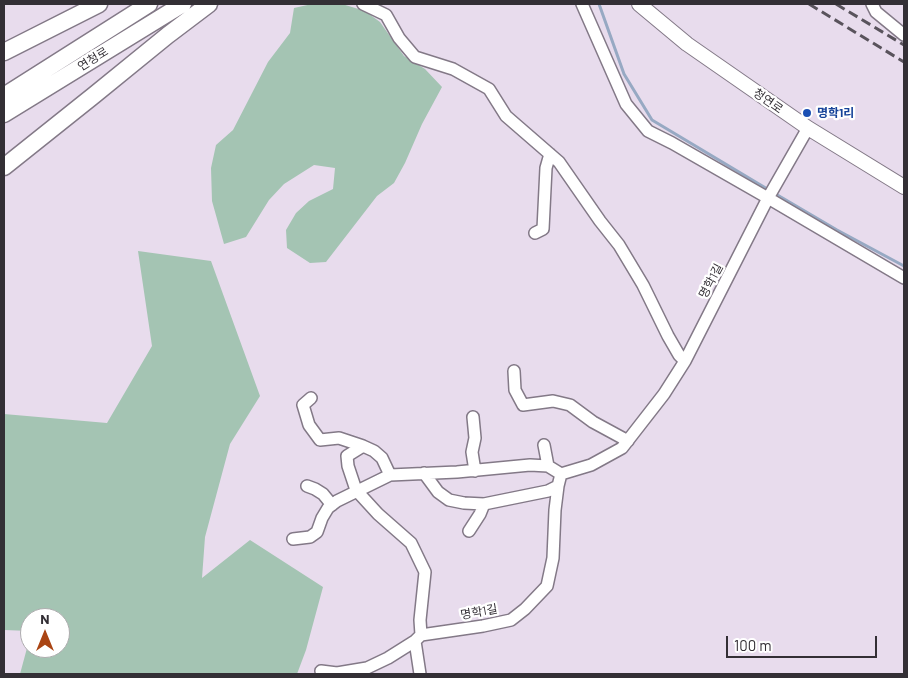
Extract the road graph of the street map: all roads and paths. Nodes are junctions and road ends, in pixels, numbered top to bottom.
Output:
1 (99, 4) edge
2 (149, 4) edge
3 (183, 4) edge
4 (209, 4) edge
5 (363, 4) edge
6 (582, 4) edge
7 (639, 4) edge
8 (872, 4) edge
9 (904, 35) edge
10 (4, 52) edge
11 (4, 96) edge
12 (4, 114) edge
13 (808, 128) junction
14 (550, 154) junction
15 (4, 167) edge
16 (904, 187) edge
17 (769, 198) junction
18 (534, 233) dead end
19 (904, 278) edge
20 (685, 360) junction
21 (514, 371) dead end
22 (311, 398) dead end
23 (473, 417) dead end
24 (628, 441) junction
25 (544, 445) dead end
26 (363, 446) junction
27 (548, 466) junction
28 (475, 471) junction
29 (424, 473) junction
30 (561, 474) junction
31 (390, 475) junction
32 (307, 486) dead end
33 (558, 486) junction
34 (356, 490) junction
35 (484, 504) junction
36 (332, 505) junction
37 (469, 531) dead end
38 (293, 539) dead end
39 (418, 638) junction
40 (321, 671) dead end
41 (420, 674) edge

1 - 10 highway
2 - 11 highway, 연청로
3 - 12 highway, 연청로
4 - 15 highway
5 - 14 street
6 - 17 street
7 - 13 main road, 청연로
8 - 9 street
13 - 16 main road, 청연로
13 - 17 street, 명학1길
14 - 18 street
14 - 20 street
17 - 19 street
17 - 20 street, 명학1길
20 - 24 street, 명학1길
21 - 24 street
22 - 26 street
23 - 28 street
24 - 30 street, 명학1길
25 - 27 street
26 - 31 street
26 - 34 street
27 - 28 street
27 - 30 street
28 - 29 street
29 - 31 street
29 - 35 street
30 - 33 street, 명학1길
31 - 34 street
32 - 36 street
33 - 35 street
33 - 39 street, 명학1길
34 - 36 street
34 - 39 street
35 - 37 street
36 - 38 street
39 - 40 street, 명학1길
39 - 41 street

